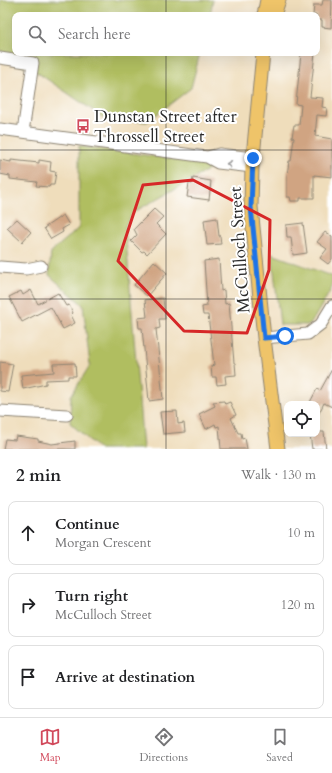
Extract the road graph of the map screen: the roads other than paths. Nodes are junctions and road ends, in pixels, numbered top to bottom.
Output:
1 (267, 0) edge
2 (279, 0) edge
3 (265, 12) edge
4 (275, 12) edge
5 (264, 56) edge
6 (0, 58) edge
7 (0, 129) edge
8 (23, 132) junction
9 (253, 163) junction
10 (41, 266) dead end
11 (0, 267) edge
12 (332, 306) edge
13 (264, 338) junction
14 (0, 411) edge
15 (67, 415) dead end
16 (274, 421) junction
17 (274, 449) edge
18 (278, 449) edge

1 - 3 main road
2 - 4 main road
5 - 9 main road, McCulloch Street
6 - 8 street
7 - 8 street
8 - 9 street
9 - 13 main road, McCulloch Street
10 - 11 street
12 - 13 street
13 - 16 main road, McCulloch Street
14 - 15 street
16 - 17 main road, McCulloch Street
16 - 18 main road, McCulloch Street

